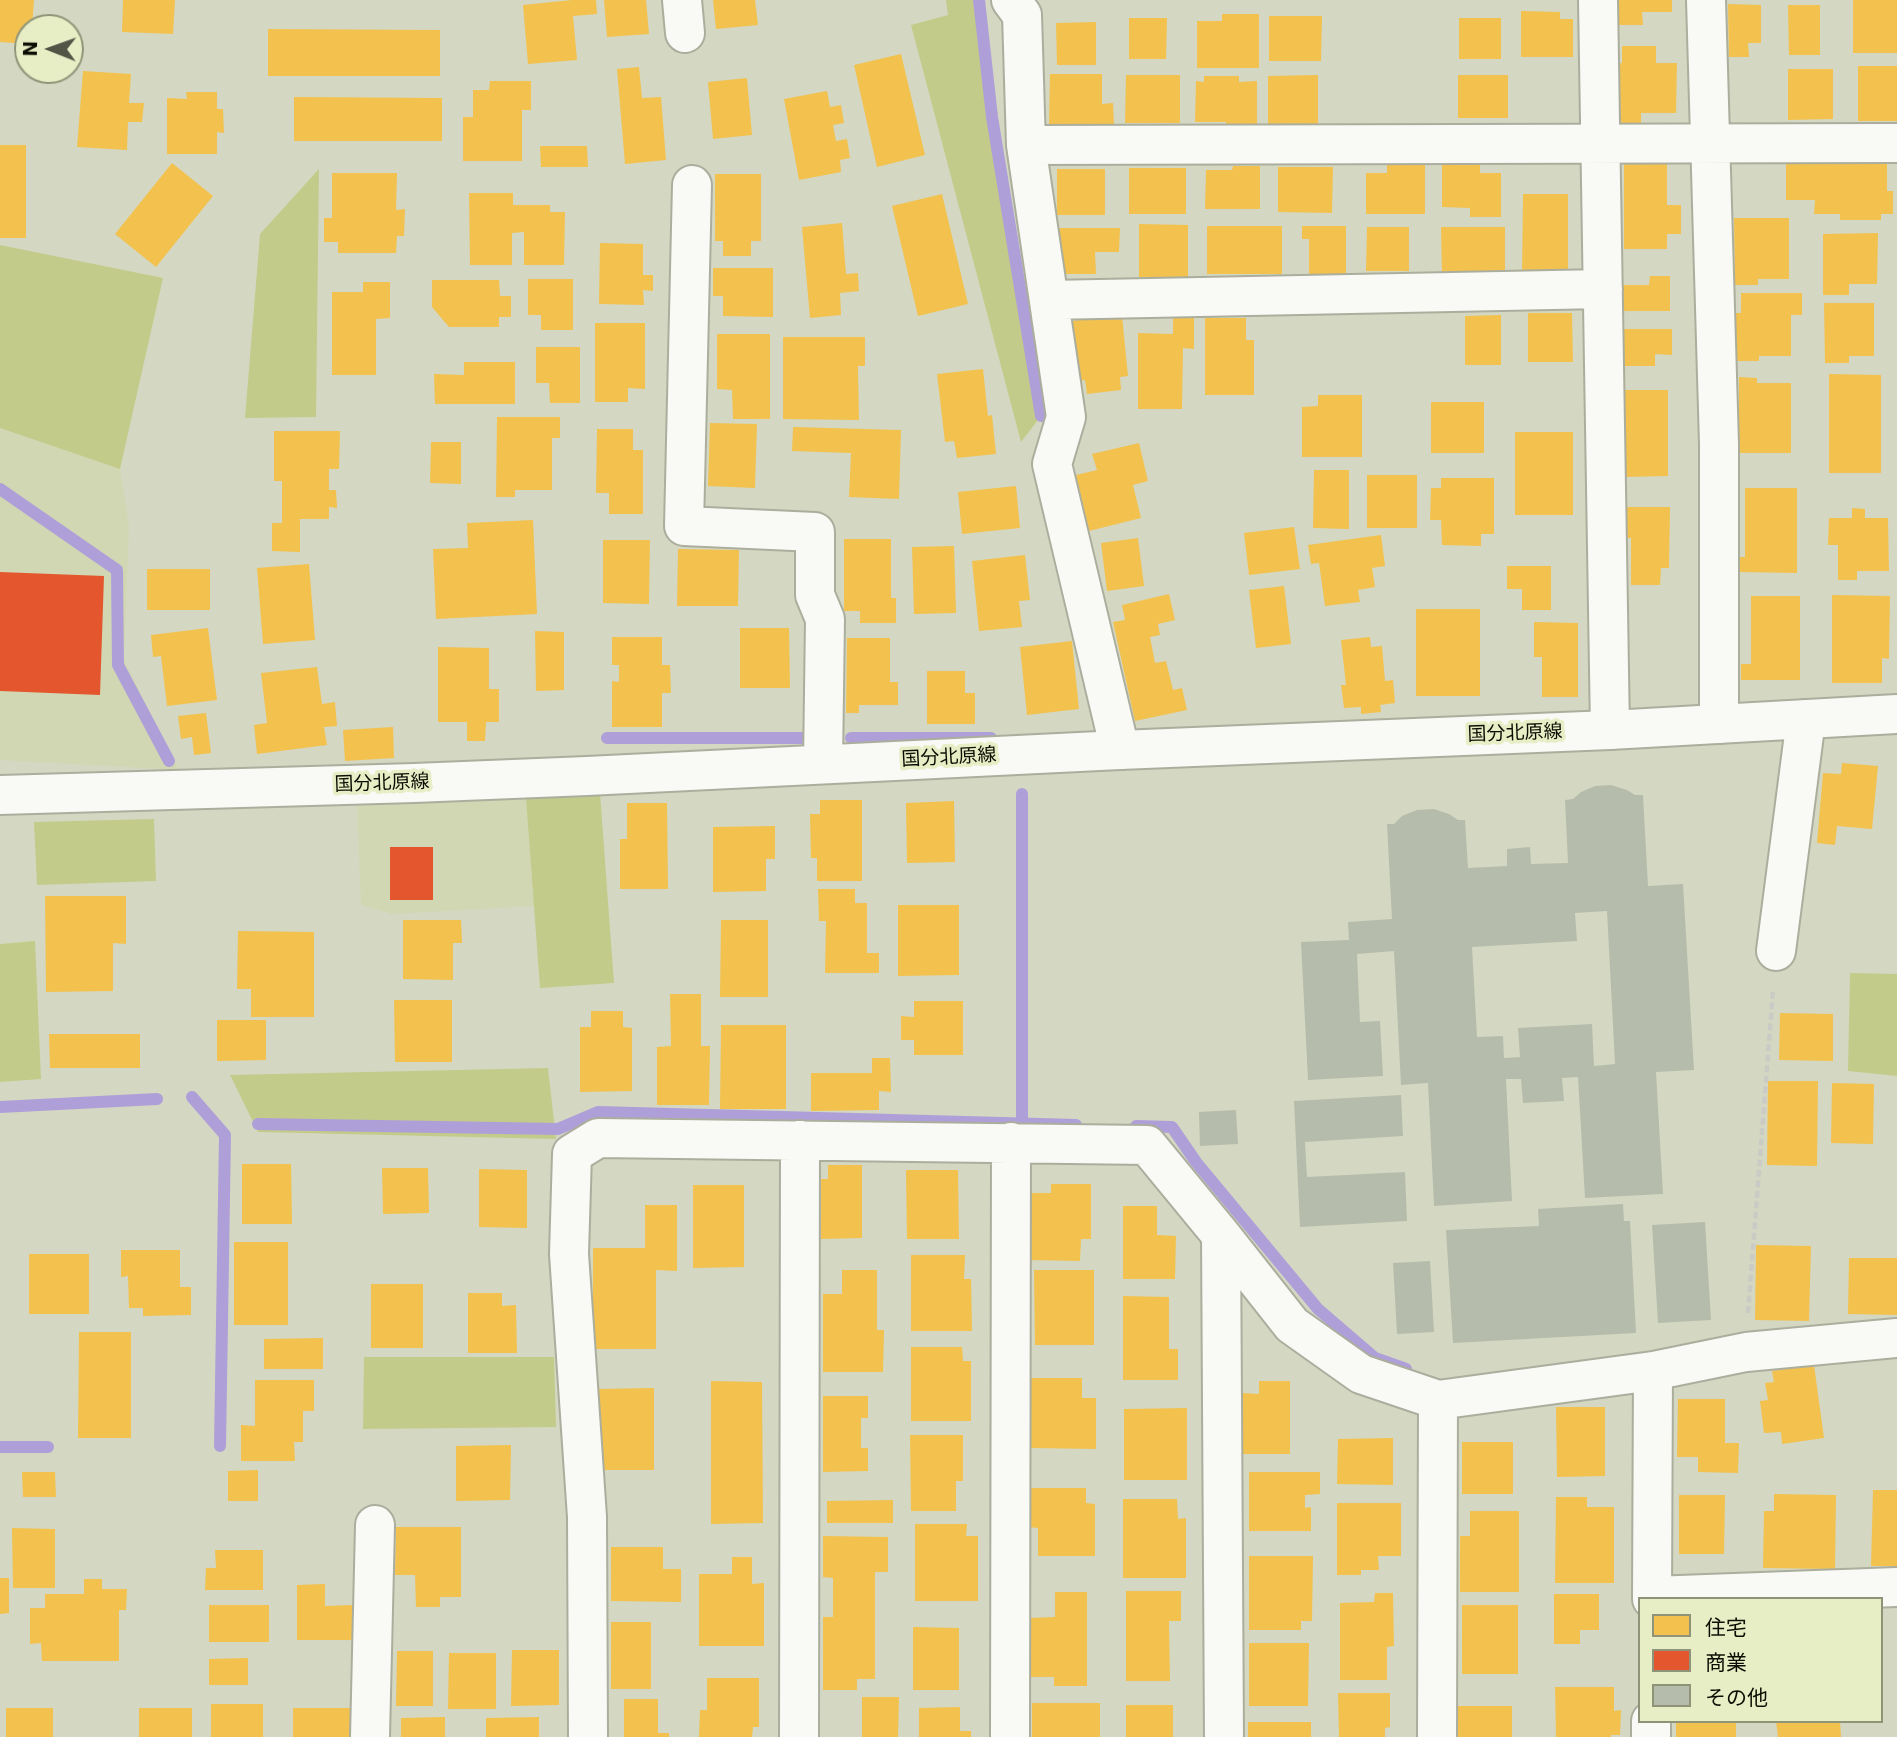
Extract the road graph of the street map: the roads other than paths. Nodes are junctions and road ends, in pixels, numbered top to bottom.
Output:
1 (1598, 0) edge
2 (1706, 0) edge
3 (1023, 5) edge
4 (1897, 143) edge
5 (1710, 144) junction
6 (1026, 145) junction
7 (1601, 145) junction
8 (692, 185) dead end
9 (1603, 289) junction
10 (1049, 300) junction
11 (1897, 714) edge
12 (1806, 719) junction
13 (1719, 724) junction
14 (1610, 730) junction
15 (1120, 750) junction
16 (823, 764) junction
17 (0, 795) edge
18 (1776, 951) road end
19 (800, 1140) junction
20 (1011, 1142) junction
21 (1221, 1235) junction
22 (1897, 1338) edge
23 (1653, 1371) junction
24 (1438, 1401) junction
25 (375, 1525) dead end
26 (1897, 1587) edge
27 (1652, 1597) edge
28 (370, 1737) edge
29 (588, 1737) edge
30 (799, 1737) edge
31 (1010, 1737) edge
32 (1224, 1737) edge
33 (1437, 1737) edge

1 - 7 street
2 - 5 street
3 - 6 street
4 - 5 street
5 - 7 street
5 - 13 street
6 - 7 street
6 - 10 street
7 - 9 street
8 - 16 street
9 - 10 street
9 - 14 street
10 - 15 street
11 - 12 street, 国分北原線
12 - 13 street, 国分北原線
12 - 18 street
13 - 14 street, 国分北原線
14 - 15 street, 国分北原線
15 - 16 street, 国分北原線
16 - 17 street, 国分北原線
19 - 20 street
19 - 29 street
19 - 30 street
20 - 21 street
20 - 31 street
21 - 24 street
21 - 32 street
22 - 23 street
23 - 24 street
23 - 27 street
24 - 33 street
25 - 28 street
26 - 27 street

